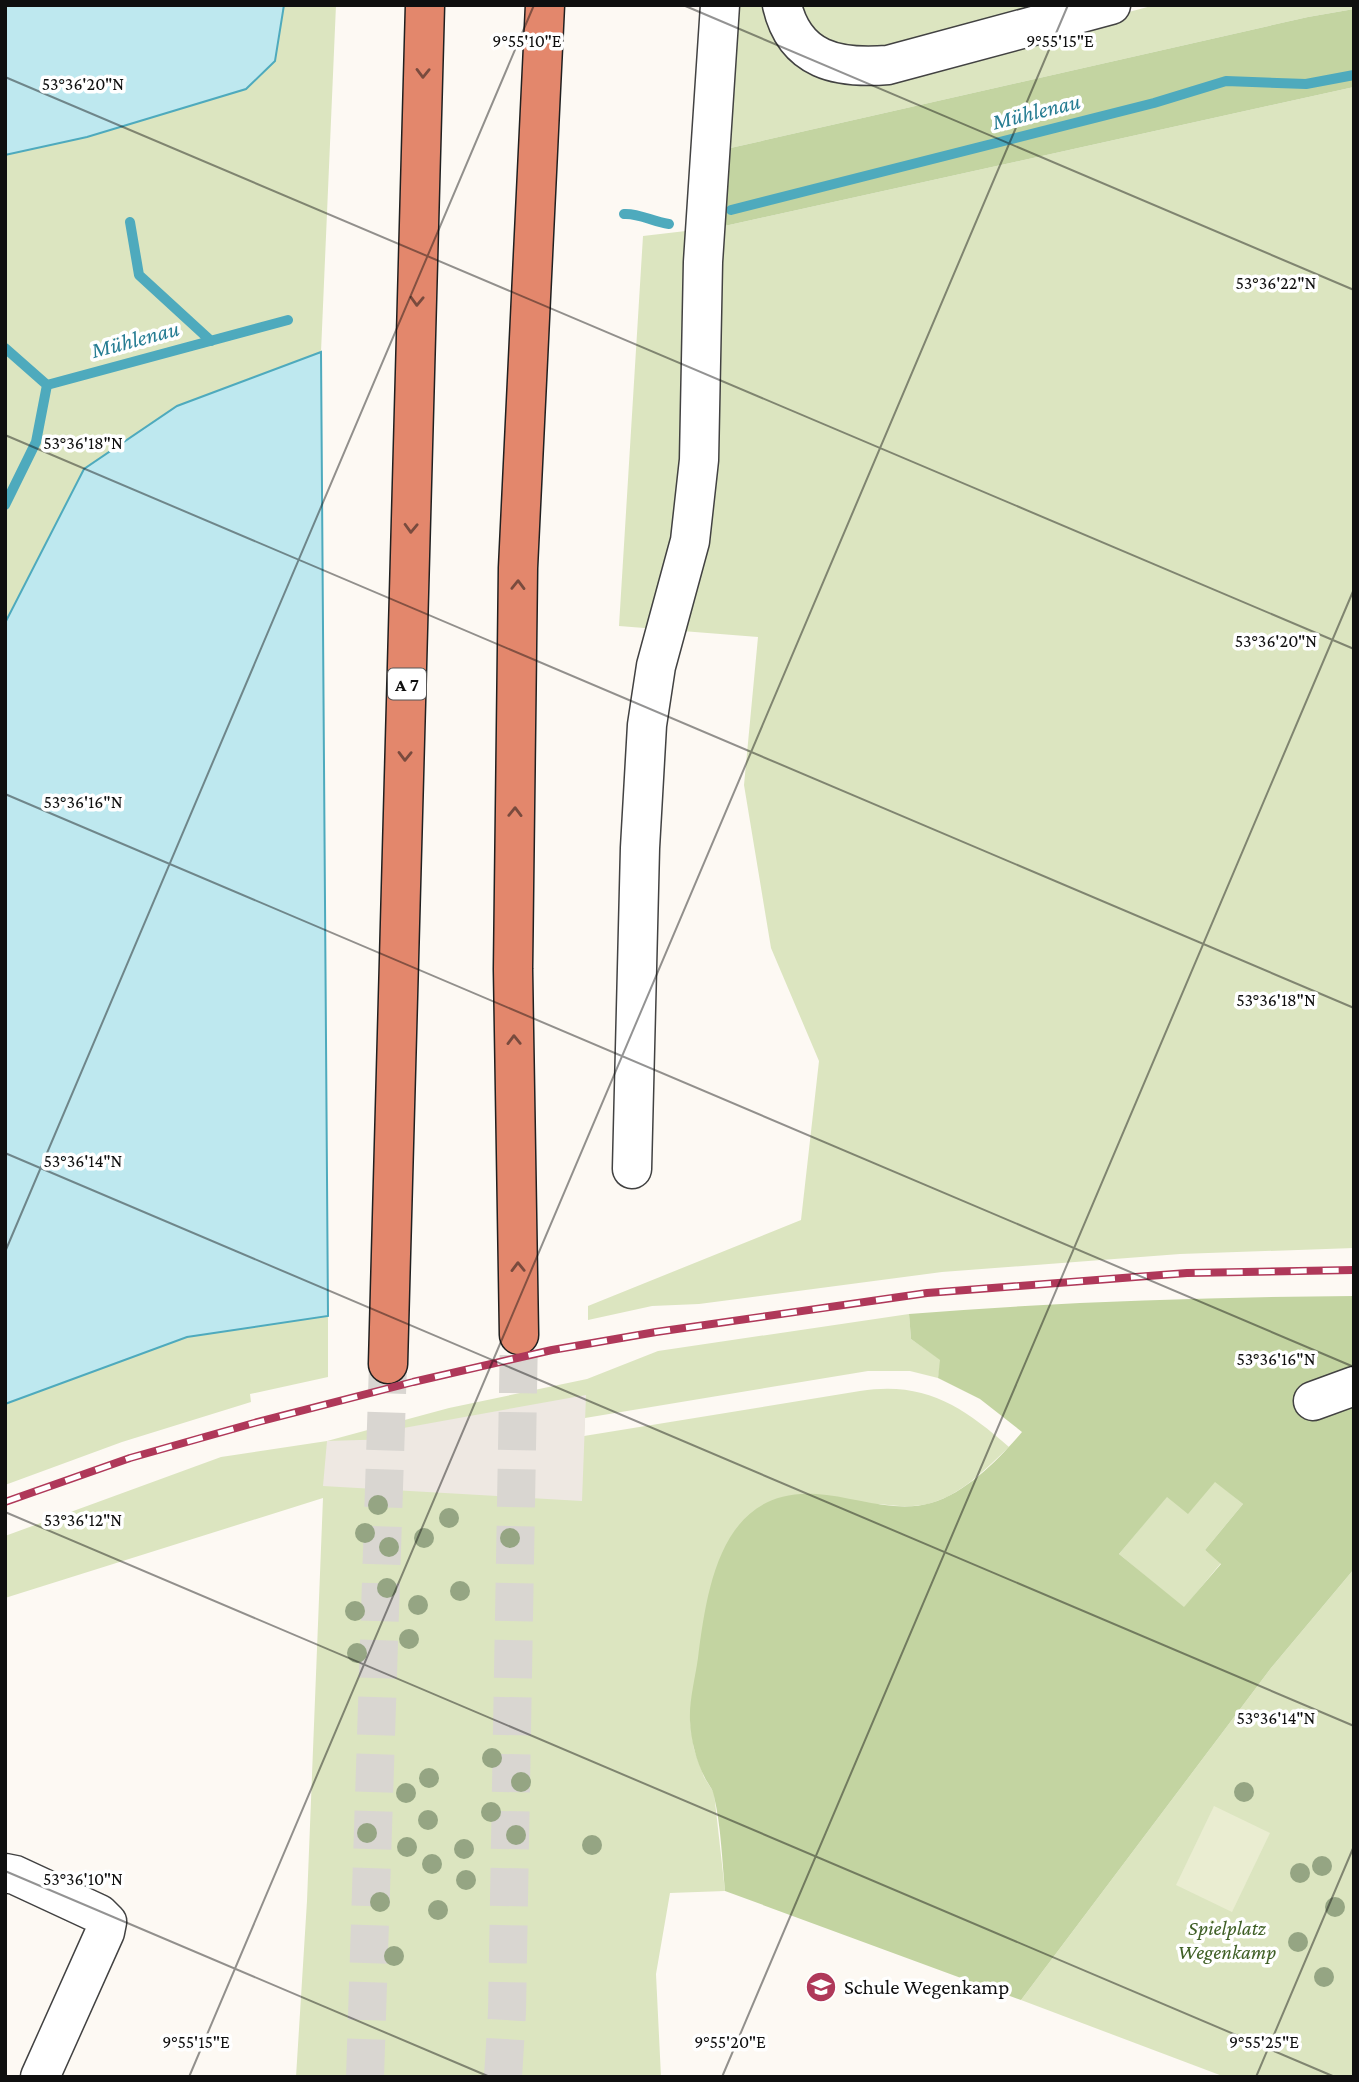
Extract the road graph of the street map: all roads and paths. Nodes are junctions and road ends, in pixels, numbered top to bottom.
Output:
1 (425, 5) edge
2 (545, 5) edge
3 (720, 5) edge
4 (782, 5) edge
5 (1111, 5) edge
6 (632, 1169) dead end
7 (519, 1335) tunnel mouth
8 (388, 1364) tunnel mouth
9 (1354, 1386) edge
10 (1313, 1401) dead end
11 (5, 1873) edge
12 (40, 2077) edge

1 -> 8 highway, A 7
7 -> 2 highway
3 - 6 street
4 - 5 street
9 - 10 street
11 - 12 street

